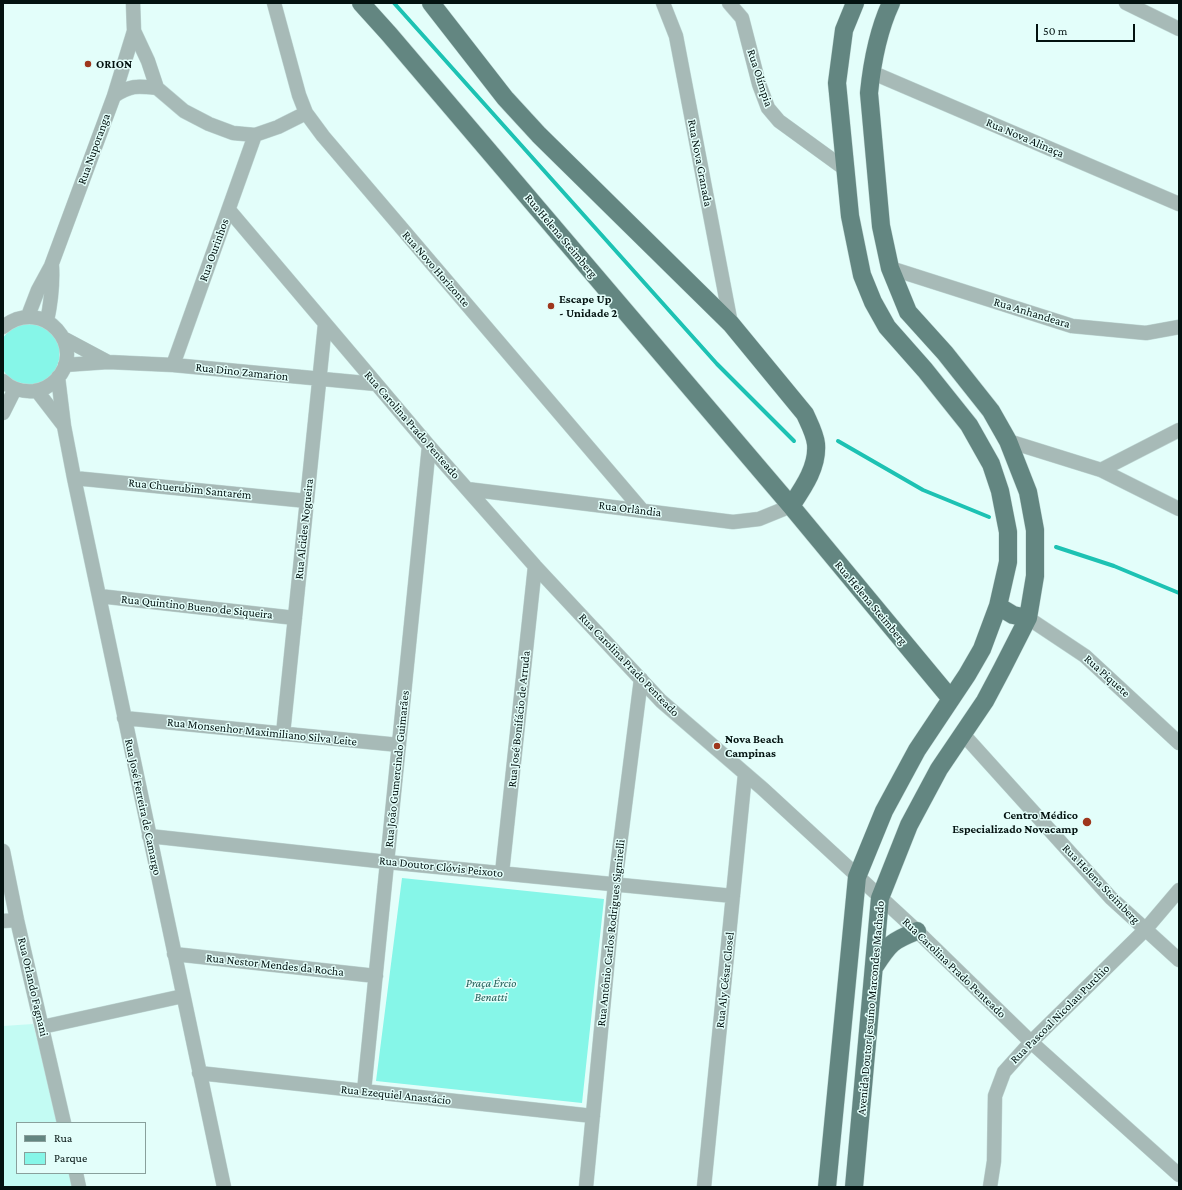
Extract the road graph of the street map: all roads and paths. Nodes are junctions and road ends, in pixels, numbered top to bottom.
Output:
1 (133, 3) edge
2 (274, 3) edge
3 (361, 3) edge
4 (431, 3) edge
5 (663, 3) edge
6 (729, 3) edge
7 (855, 3) edge
8 (890, 3) edge
9 (1126, 3) edge
10 (1179, 29) edge
11 (134, 31) junction
12 (871, 72) junction
13 (157, 88) junction
14 (114, 96) junction
15 (306, 113) junction
16 (255, 135) junction
17 (845, 169) junction
18 (1179, 204) edge
19 (229, 210) junction
20 (52, 266) junction
21 (890, 268) junction
22 (28, 316) junction
23 (47, 321) junction
24 (325, 324) junction
25 (731, 324) junction
26 (3, 327) edge
27 (1179, 327) edge
28 (63, 338) junction
29 (108, 362) junction
30 (65, 365) junction
31 (173, 365) junction
32 (58, 378) junction
33 (319, 379) junction
34 (3, 381) edge
35 (376, 384) junction
36 (15, 389) junction
37 (37, 391) junction
38 (3, 413) edge
39 (998, 422) junction
40 (64, 426) junction
41 (1179, 430) edge
42 (976, 436) junction
43 (1008, 441) junction
44 (429, 446) junction
45 (1101, 470) junction
46 (74, 478) junction
47 (466, 489) junction
48 (307, 501) junction
49 (791, 506) junction
50 (1179, 509) edge
51 (642, 510) junction
52 (536, 566) junction
53 (99, 596) junction
54 (998, 606) junction
55 (295, 618) junction
56 (1028, 618) junction
57 (641, 679) junction
58 (951, 699) junction
59 (124, 718) junction
60 (283, 734) junction
61 (963, 734) junction
62 (1179, 743) edge
63 (399, 745) junction
64 (745, 774) junction
65 (884, 811) junction
66 (909, 825) junction
67 (149, 836) junction
68 (3, 851) edge
69 (387, 862) junction
70 (502, 873) junction
71 (858, 877) junction
72 (615, 884) junction
73 (1179, 890) edge
74 (733, 896) junction
75 (880, 898) junction
76 (17, 920) junction
77 (3, 921) edge
78 (1146, 930) junction
79 (918, 932) junction
80 (174, 954) junction
81 (1179, 960) edge
82 (874, 966) junction
83 (376, 976) junction
84 (183, 996) junction
85 (42, 1027) junction
86 (1031, 1042) junction
87 (199, 1073) junction
88 (364, 1091) junction
89 (593, 1116) junction
90 (64, 1122) edge
91 (994, 1161) junction
92 (76, 1174) edge
93 (1179, 1175) edge
94 (79, 1187) edge
95 (224, 1187) edge
96 (586, 1187) edge
97 (704, 1187) edge
98 (828, 1187) edge
99 (854, 1187) edge
100 (990, 1187) edge
101 (1000, 1187) edge

1 - 11 street
2 - 15 street, Rua Novo Horizonte
3 - 49 main road, Rua Helena Steimberg
4 - 25 main road
5 - 25 street, Rua Nova Granada
6 - 17 street, Rua Olímpia
7 - 17 main road, Avenida Doutor Jesuíno Marcondes Machado
8 - 12 main road, Avenida Doutor Jesuíno Marcondes Machado
9 - 10 street
11 - 13 street
11 - 14 street, Rua Nuporanga
12 - 18 street, Rua Nova Alinaça
12 - 21 main road, Avenida Doutor Jesuíno Marcondes Machado
13 - 14 street
13 - 16 street
14 - 20 street, Rua Nuporanga
15 - 16 street
15 - 51 street, Rua Novo Horizonte
16 - 19 street, Rua Ourinhos
17 - 42 main road, Avenida Doutor Jesuíno Marcondes Machado
19 - 24 street, Rua Carolina Prado Penteado
19 - 31 street, Rua Ourinhos
20 - 22 street, Rua Nuporanga
20 - 23 street, Rua Nuporanga
21 - 27 street, Rua Anhandeara
21 - 39 main road, Avenida Doutor Jesuíno Marcondes Machado
22 - 23 street
22 - 26 street
23 - 28 street
24 - 33 street, Rua Alcides Nogueira
24 - 35 street, Rua Carolina Prado Penteado
25 - 49 main road
28 - 29 street, Rua Dino Zamarion
28 - 30 street
29 - 30 street, Rua Dino Zamarion
29 - 31 street, Rua Dino Zamarion
30 - 32 street
31 - 33 street, Rua Dino Zamarion
32 - 37 street
32 - 40 street, Rua José Ferreira de Camargo
33 - 35 street, Rua Dino Zamarion
33 - 48 street, Rua Alcides Nogueira
34 - 36 street
35 - 44 street, Rua Carolina Prado Penteado
36 - 37 street
36 - 38 street
37 - 40 street, Rua José Ferreira de Camargo
39 - 42 main road
39 - 43 main road, Avenida Doutor Jesuíno Marcondes Machado
40 - 46 street, Rua José Ferreira de Camargo
41 - 45 street
42 - 54 main road, Avenida Doutor Jesuíno Marcondes Machado
43 - 45 street
43 - 56 main road, Avenida Doutor Jesuíno Marcondes Machado
44 - 47 street, Rua Carolina Prado Penteado
44 - 63 street, Rua João Gumercindo Guimarães
45 - 50 street
46 - 48 street, Rua Chuerubim Santarém
46 - 53 street, Rua José Ferreira de Camargo
47 - 51 street, Rua Orlândia
47 - 52 street, Rua Carolina Prado Penteado
48 - 55 street, Rua Alcides Nogueira
49 - 51 street, Rua Orlândia
49 - 58 main road, Rua Helena Steimberg
52 - 57 street, Rua Carolina Prado Penteado
52 - 70 street, Rua José Bonifácio de Arruda
53 - 55 street, Rua Quintino Bueno de Siqueira
53 - 59 street, Rua José Ferreira de Camargo
54 - 56 main road
54 - 58 main road, Avenida Doutor Jesuíno Marcondes Machado
55 - 60 street, Rua Alcides Nogueira
56 - 61 main road, Avenida Doutor Jesuíno Marcondes Machado
56 - 62 street, Rua Piquete
57 - 64 street, Rua Carolina Prado Penteado
57 - 72 street, Rua Antônio Carlos Rodrigues Signirelli
58 - 65 main road, Avenida Doutor Jesuíno Marcondes Machado
59 - 60 street, Rua Monsenhor Maximiliano Silva Leite
59 - 67 street, Rua José Ferreira de Camargo
60 - 63 street, Rua Monsenhor Maximiliano Silva Leite
61 - 66 main road, Avenida Doutor Jesuíno Marcondes Machado
61 - 78 street, Rua Helena Steimberg
63 - 69 street, Rua João Gumercindo Guimarães
64 - 71 street, Rua Carolina Prado Penteado
64 - 74 street, Rua Aly César Closel
65 - 66 main road
65 - 71 main road, Avenida Doutor Jesuíno Marcondes Machado
66 - 75 main road, Avenida Doutor Jesuíno Marcondes Machado
67 - 69 street, Rua Doutor Clóvis Peixoto
67 - 80 street, Rua José Ferreira de Camargo
68 - 76 street, Rua Orlando Fagnani
69 - 70 street, Rua Doutor Clóvis Peixoto
69 - 83 street, Rua João Gumercindo Guimarães
70 - 72 street, Rua Doutor Clóvis Peixoto
71 - 75 street, Rua Carolina Prado Penteado
71 - 98 main road, Avenida Doutor Jesuíno Marcondes Machado
72 - 74 street, Rua Doutor Clóvis Peixoto
72 - 89 street, Rua Antônio Carlos Rodrigues Signirelli
73 - 78 street, Rua Pascoal Nicolau Purchio
74 - 97 street, Rua Aly César Closel
75 - 79 street, Rua Carolina Prado Penteado
75 - 82 main road, Avenida Doutor Jesuíno Marcondes Machado
76 - 77 street
76 - 85 street, Rua Orlando Fagnani
78 - 81 street, Rua Helena Steimberg
78 - 86 street, Rua Pascoal Nicolau Purchio
79 - 82 main road
79 - 86 street, Rua Carolina Prado Penteado
80 - 83 street, Rua Nestor Mendes da Rocha
80 - 84 street, Rua José Ferreira de Camargo
82 - 99 main road, Avenida Doutor Jesuíno Marcondes Machado
83 - 88 street, Rua João Gumercindo Guimarães
84 - 85 street
84 - 87 street, Rua José Ferreira de Camargo
85 - 90 street, Rua Orlando Fagnani
86 - 91 street, Rua Pascoal Nicolau Purchio
86 - 93 street, Rua Carolina Prado Penteado
87 - 88 street, Rua Ezequiel Anastácio
87 - 95 street, Rua José Ferreira de Camargo
88 - 89 street, Rua Ezequiel Anastácio
89 - 96 street, Rua Antônio Carlos Rodrigues Signirelli
91 - 100 street, Rua Pascoal Nicolau Purchio
91 - 101 street, Rua Pascoal Nicolau Purchio
92 - 94 street

